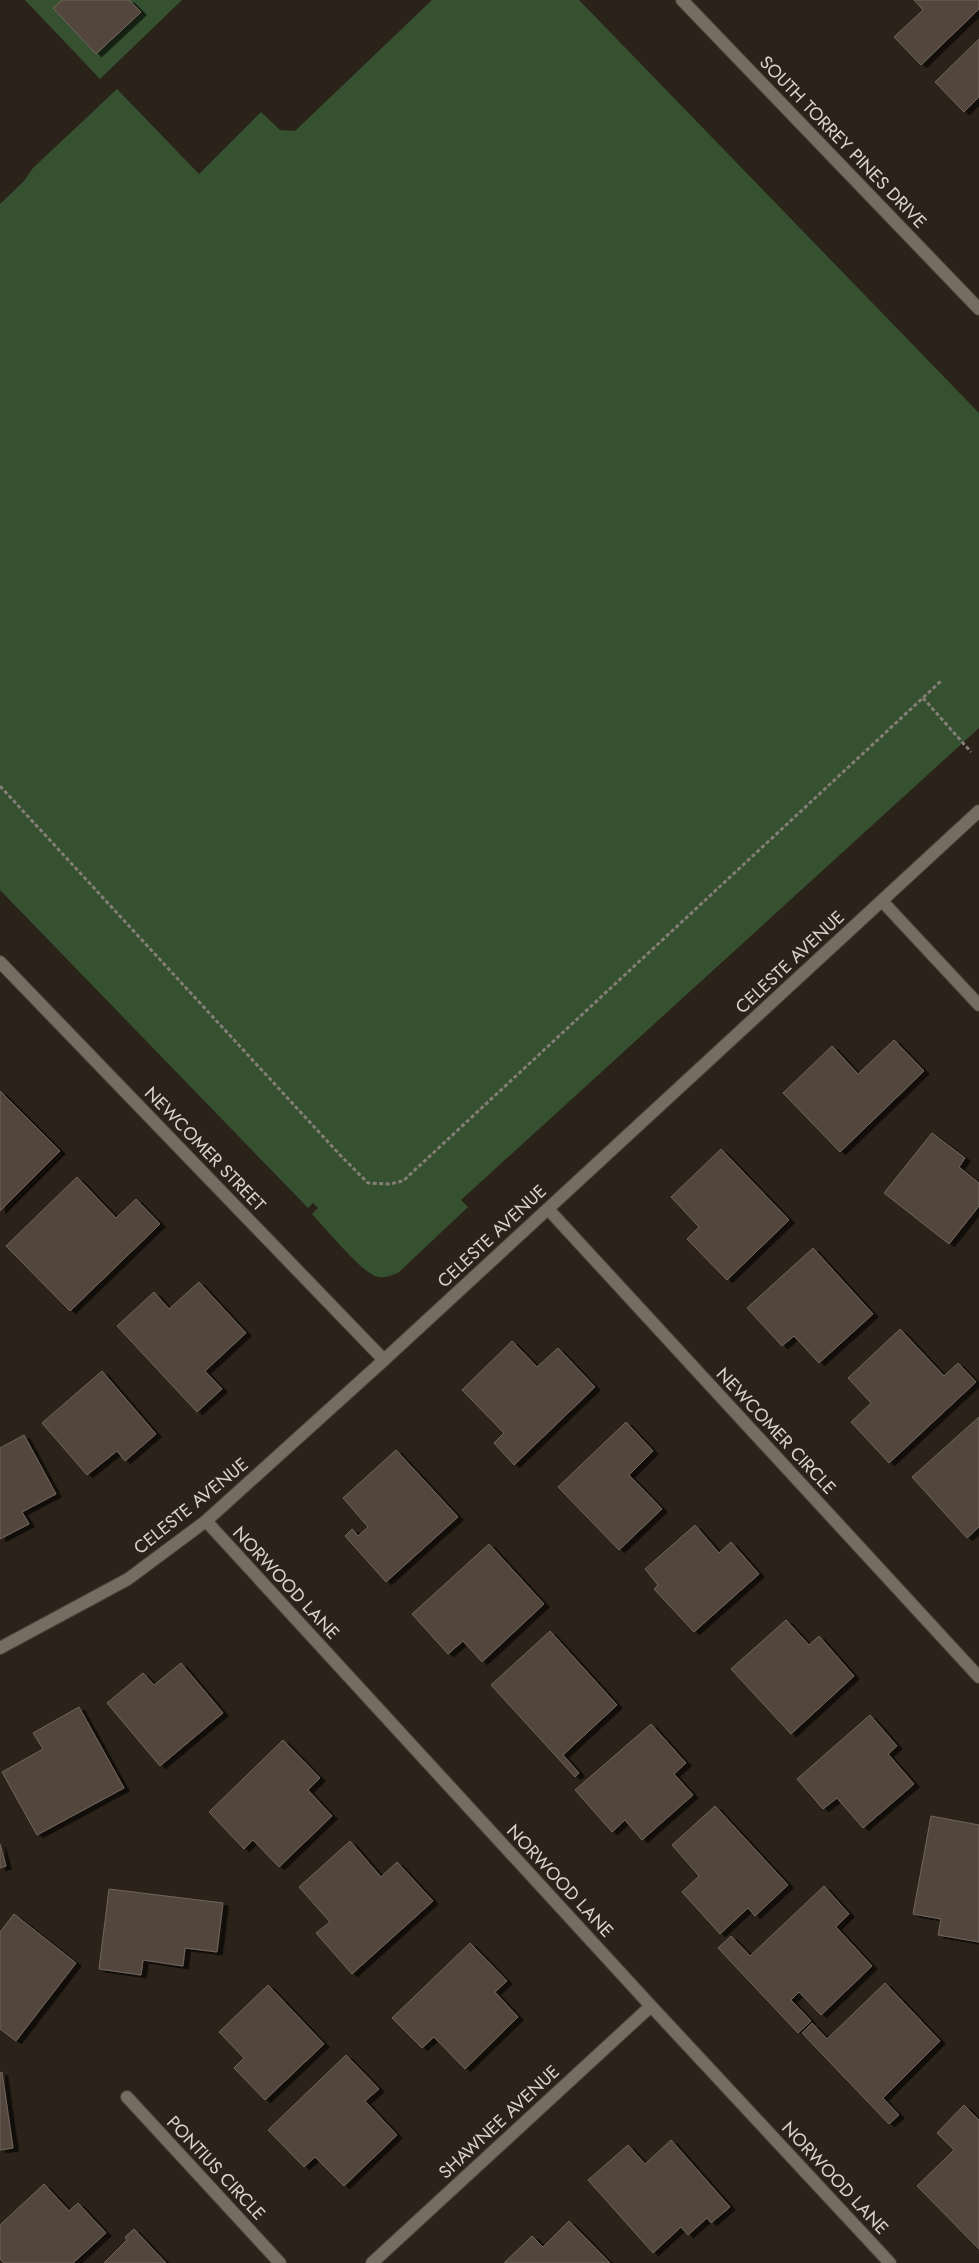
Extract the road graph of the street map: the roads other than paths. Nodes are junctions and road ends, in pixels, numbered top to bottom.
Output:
1 (682, 0) edge
2 (979, 309) edge
3 (979, 811) edge
4 (882, 901) junction
5 (0, 962) edge
6 (979, 1006) edge
7 (548, 1209) junction
8 (384, 1360) junction
9 (206, 1521) junction
10 (0, 1648) edge
11 (979, 1677) edge
12 (651, 2006) junction
13 (127, 2097) dead end
14 (280, 2263) edge
15 (372, 2263) edge
16 (890, 2263) edge

1 - 2 street, SOUTH TORREY PINES DRIVE
3 - 4 street, CELESTE AVENUE
4 - 6 street
4 - 7 street, CELESTE AVENUE
5 - 8 street, NEWCOMER STREET
7 - 8 street, CELESTE AVENUE
7 - 11 street, NEWCOMER CIRCLE
8 - 9 street, CELESTE AVENUE
9 - 10 street, CELESTE AVENUE
9 - 12 street, NORWOOD LANE
12 - 15 street, SHAWNEE AVENUE
12 - 16 street, NORWOOD LANE
13 - 14 street, PONTIUS CIRCLE

